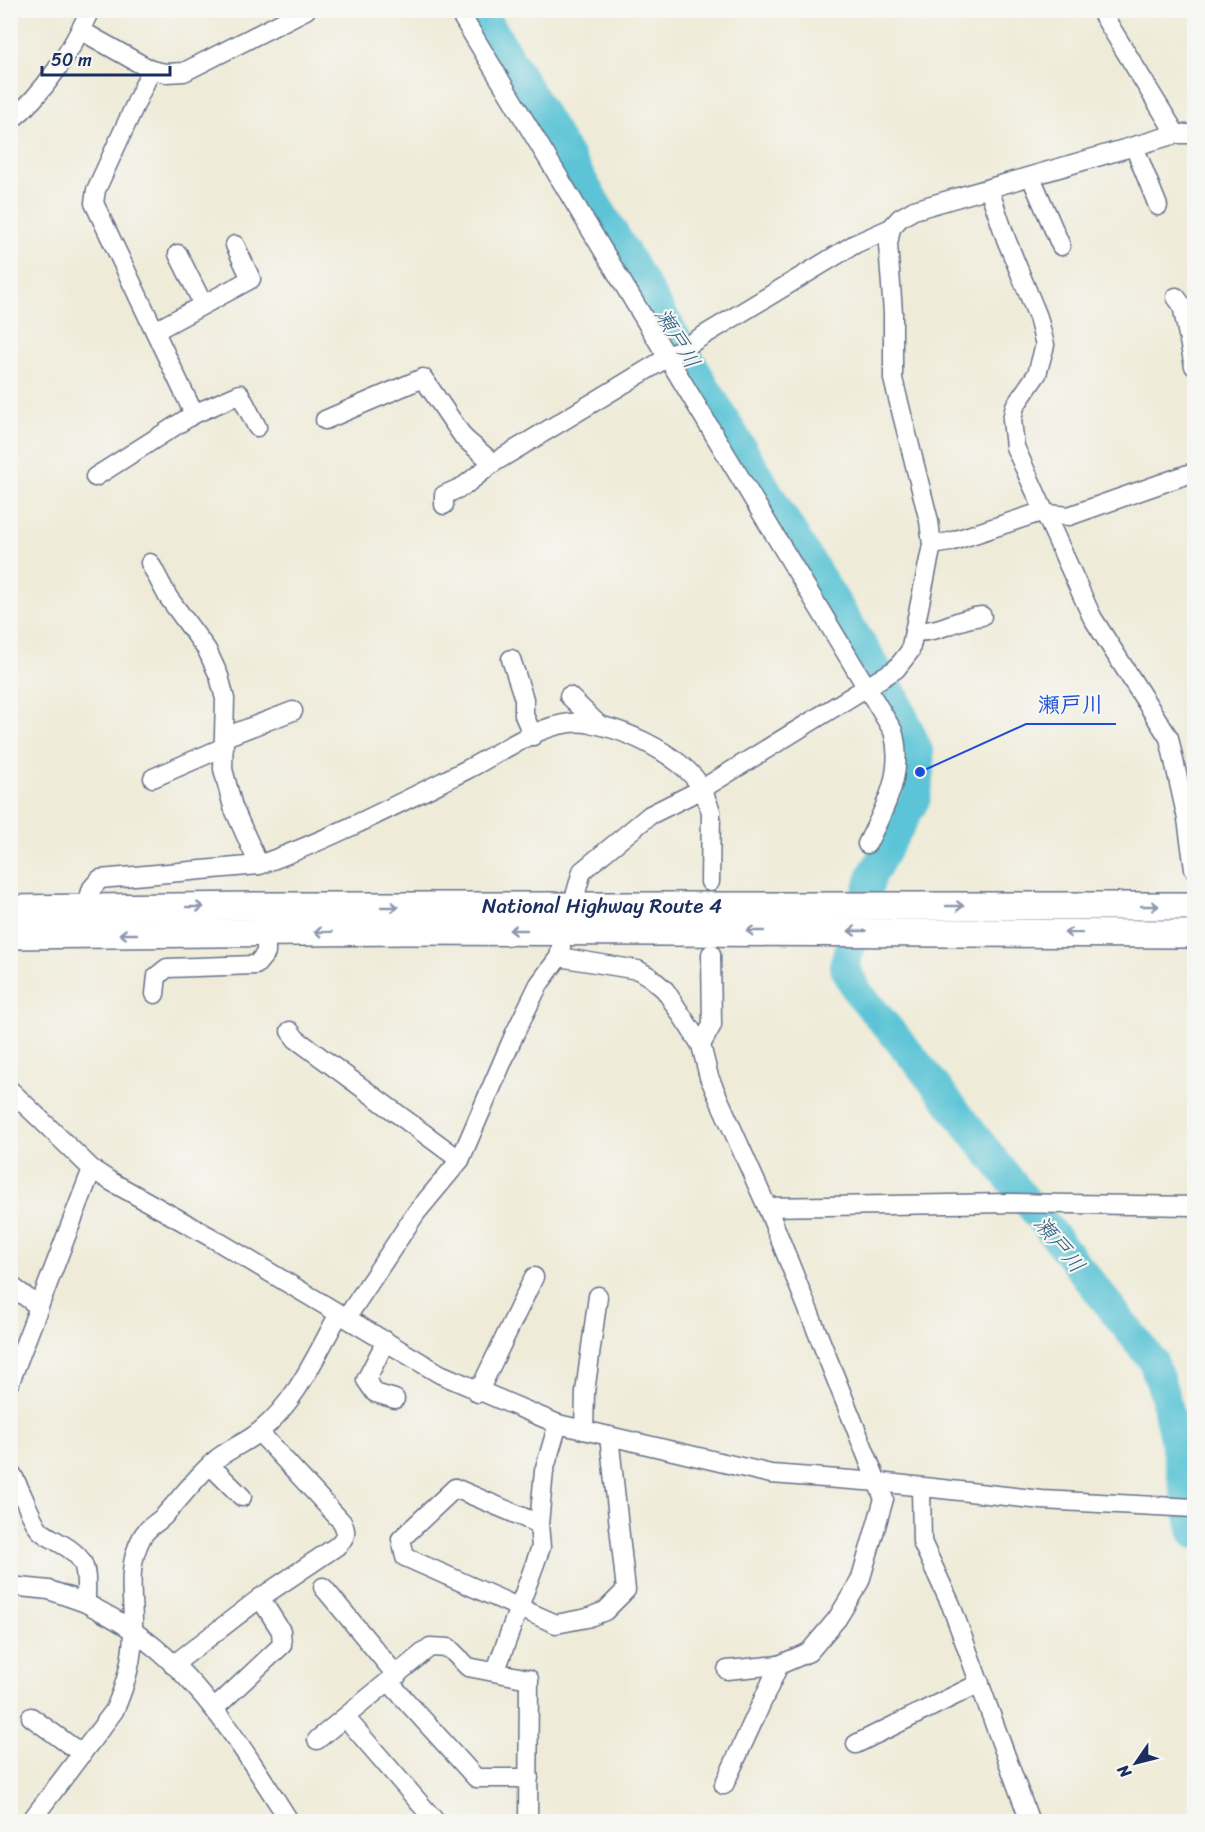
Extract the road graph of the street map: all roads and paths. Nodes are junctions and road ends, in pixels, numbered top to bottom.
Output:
1 (90, 10) edge
2 (306, 10) edge
3 (458, 10) edge
4 (1100, 10) edge
5 (80, 30) junction
6 (151, 70) junction
7 (10, 121) edge
8 (1176, 134) junction
9 (1194, 135) edge
10 (1134, 146) junction
11 (1031, 177) junction
12 (989, 189) junction
13 (1158, 206) dead end
14 (891, 228) junction
15 (235, 245) dead end
16 (1061, 246) dead end
17 (178, 254) dead end
18 (1176, 297) dead end
19 (203, 304) junction
20 (155, 331) junction
21 (670, 357) junction
22 (1194, 366) edge
23 (194, 414) junction
24 (325, 420) dead end
25 (257, 427) dead end
26 (493, 464) junction
27 (1194, 472) edge
28 (95, 477) dead end
29 (444, 505) dead end
30 (1046, 514) junction
31 (932, 545) junction
32 (150, 563) dead end
33 (982, 616) dead end
34 (914, 632) junction
35 (511, 659) dead end
36 (871, 684) junction
37 (569, 696) dead end
38 (293, 711) dead end
39 (598, 724) junction
40 (533, 736) junction
41 (224, 742) junction
42 (153, 778) dead end
43 (702, 789) junction
44 (867, 844) dead end
45 (259, 865) junction
46 (1194, 869) edge
47 (710, 882) dead end
48 (1194, 906) edge
49 (86, 907) junction
50 (10, 909) edge
51 (899, 918) junction
52 (568, 919) junction
53 (266, 932) junction
54 (1194, 934) edge
55 (10, 935) edge
56 (711, 954) dead end
57 (559, 957) junction
58 (155, 994) dead end
59 (290, 1031) dead end
60 (701, 1045) junction
61 (10, 1090) edge
62 (460, 1160) junction
63 (92, 1169) junction
64 (1194, 1206) edge
65 (767, 1207) junction
66 (534, 1277) dead end
67 (10, 1285) edge
68 (598, 1296) dead end
69 (38, 1306) junction
70 (343, 1316) junction
71 (386, 1341) junction
72 (10, 1382) edge
73 (478, 1393) junction
74 (395, 1400) dead end
75 (558, 1424) junction
76 (584, 1430) junction
77 (259, 1432) junction
78 (609, 1436) junction
79 (210, 1465) junction
80 (10, 1471) edge
81 (879, 1482) junction
82 (921, 1487) junction
83 (242, 1497) dead end
84 (1185, 1507) edge
85 (539, 1524) junction
86 (323, 1587) dead end
87 (15, 1590) edge
88 (260, 1598) junction
89 (86, 1603) junction
90 (519, 1606) junction
91 (134, 1631) junction
92 (174, 1665) junction
93 (779, 1665) junction
94 (496, 1670) junction
95 (727, 1670) dead end
96 (393, 1679) junction
97 (980, 1683) junction
98 (214, 1709) junction
99 (31, 1717) dead end
100 (346, 1718) junction
101 (317, 1740) dead end
102 (856, 1743) dead end
103 (82, 1754) junction
104 (528, 1778) junction
105 (724, 1785) dead end
106 (40, 1817) edge
107 (290, 1821) edge
108 (436, 1821) edge
109 (528, 1821) edge
110 (1030, 1821) edge

1 - 5 street
2 - 6 street
3 - 21 street
4 - 8 street
5 - 6 street
5 - 7 street
6 - 20 street
8 - 9 street
8 - 10 street
10 - 11 street
10 - 13 street
11 - 12 street
11 - 16 street
12 - 14 street
12 - 30 street
14 - 21 street
14 - 31 street
15 - 19 street
17 - 19 street
18 - 22 street
19 - 20 street
20 - 23 street
21 - 26 street
21 - 36 street
23 - 25 street
23 - 28 street
24 - 26 street
26 - 29 street
27 - 30 street
30 - 31 street
30 - 46 street
31 - 34 street
32 - 41 street
33 - 34 street
34 - 36 street
35 - 40 street
36 - 43 street
36 - 44 street
37 - 39 street
38 - 41 street
39 - 40 street
39 - 43 street
40 - 45 street
41 - 42 street
41 - 45 street
43 - 47 street
43 - 52 street
45 - 49 street
51 -> 48 highway, National Highway Route 4
49 - 50 highway, National Highway Route 4
49 -> 52 highway, National Highway Route 4
51 - 52 highway, National Highway Route 4
54 -> 51 highway, National Highway Route 4
52 -> 53 highway, National Highway Route 4
52 - 57 street
53 -> 55 highway, National Highway Route 4
53 - 58 street
56 - 60 street
57 - 60 street
57 - 62 street
59 - 62 street
60 - 65 street
61 - 63 street
62 - 70 street
63 - 69 street
63 - 70 street
64 - 65 street
65 - 81 street
66 - 73 street
67 - 69 street
68 - 76 street
69 - 72 street
70 - 71 street
70 - 77 street
71 - 73 street
71 - 74 street
73 - 75 street
75 - 76 street
75 - 85 street
76 - 78 street
77 - 79 street
77 - 88 street
78 - 81 street
78 - 90 street
79 - 83 street
79 - 91 street
80 - 89 street
81 - 82 street
81 - 93 street
82 - 84 street
82 - 97 street
85 - 90 street
85 - 90 street
86 - 96 street
87 - 89 street
88 - 92 street
88 - 98 street
89 - 91 street
90 - 94 street
91 - 92 street
91 - 103 street
92 - 98 street
93 - 95 street
93 - 105 street
94 - 96 street
94 - 104 street
96 - 100 street
96 - 104 street
97 - 102 street
97 - 110 street
98 - 107 street
99 - 103 street
100 - 101 street
100 - 108 street
103 - 106 street
104 - 109 street

